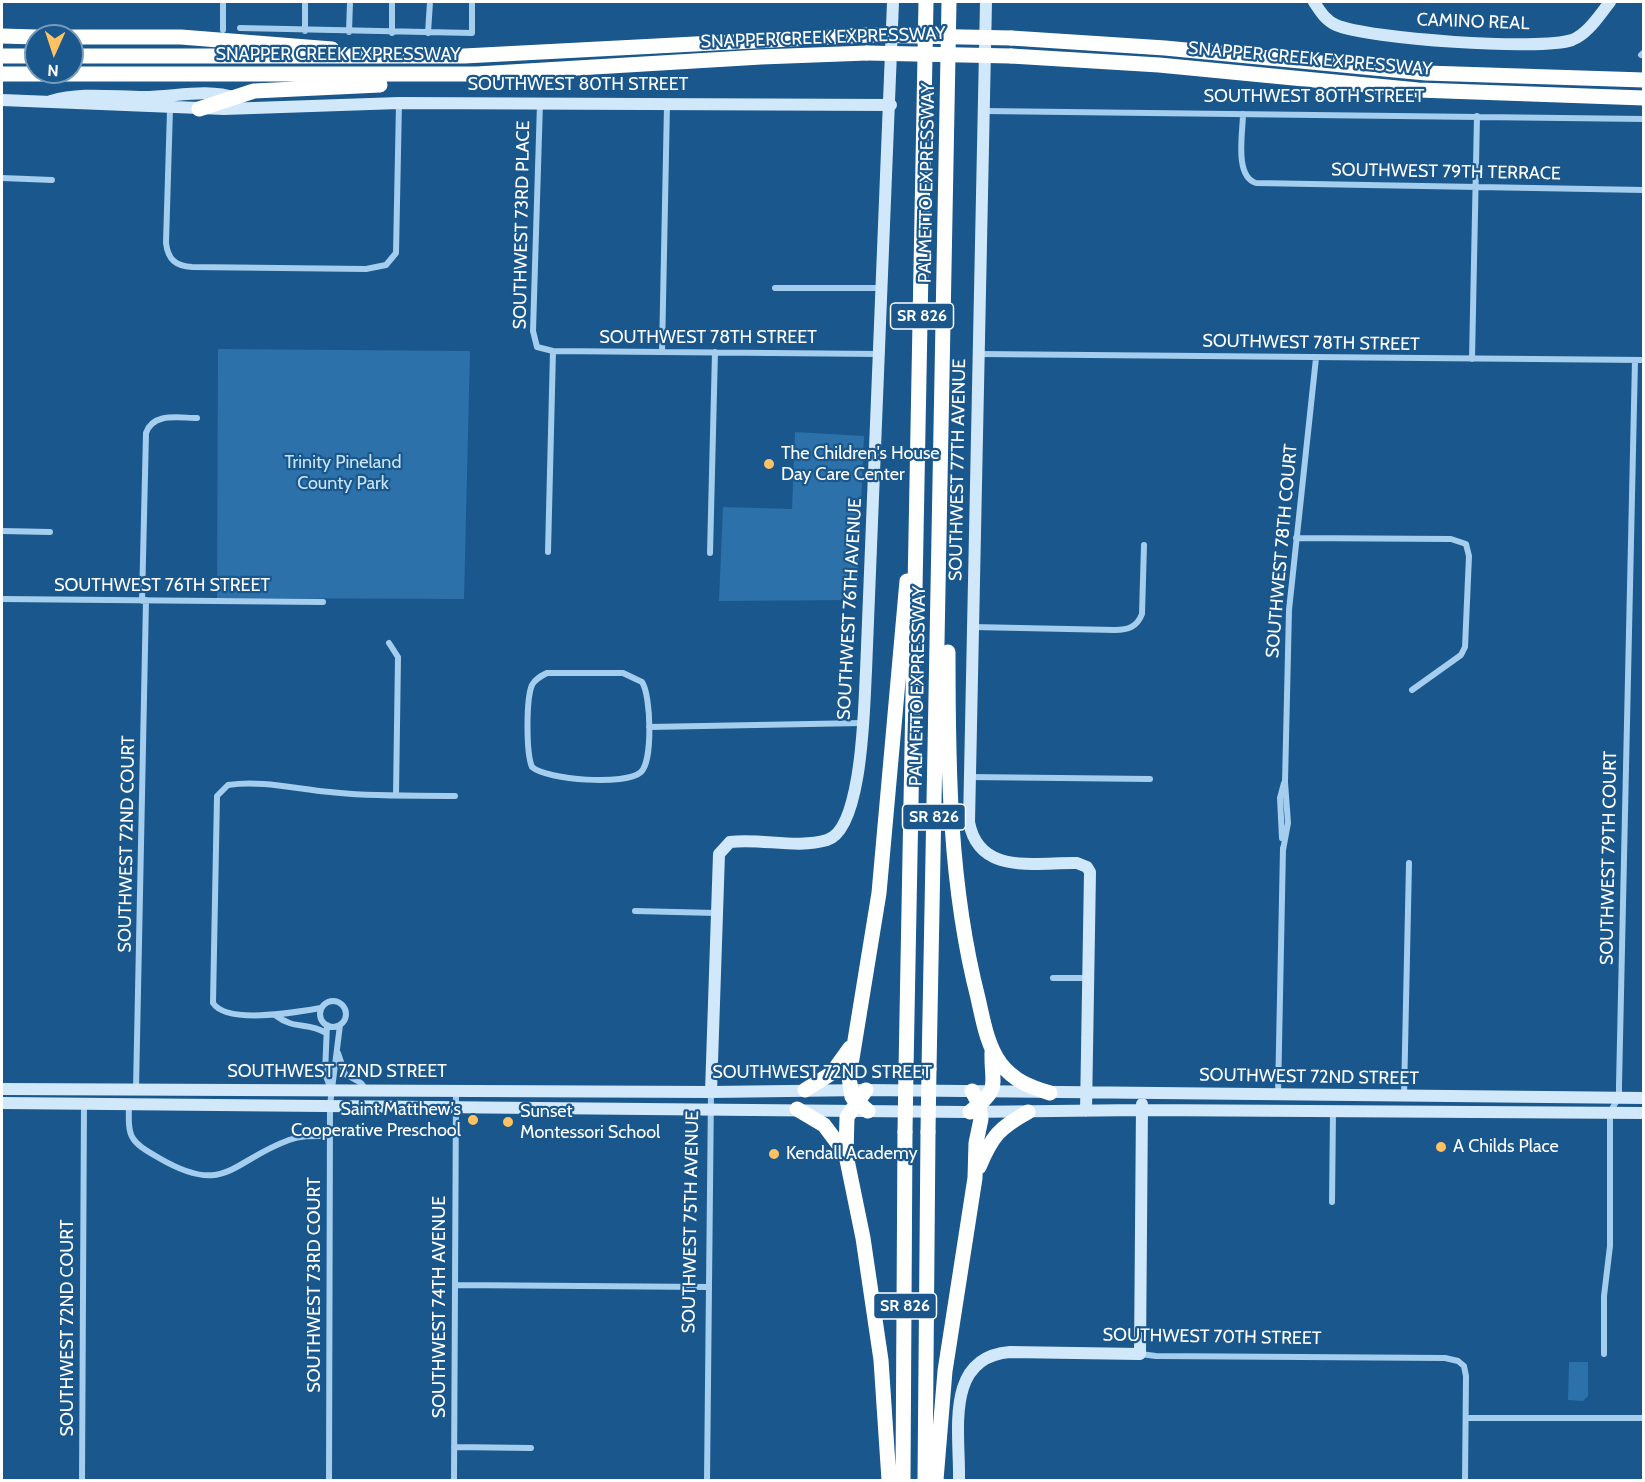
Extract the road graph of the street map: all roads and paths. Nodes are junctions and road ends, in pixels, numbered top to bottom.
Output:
1 (223, 2) edge
2 (305, 2) edge
3 (350, 2) edge
4 (392, 2) edge
5 (430, 2) edge
6 (472, 2) edge
7 (893, 2) edge
8 (919, 2) edge
9 (926, 2) edge
10 (949, 2) edge
11 (986, 2) edge
12 (1314, 2) edge
13 (1610, 2) edge
14 (240, 28) dead end
15 (223, 30) dead end
16 (305, 31) junction
17 (349, 32) junction
18 (392, 33) junction
19 (428, 33) junction
20 (2, 36) edge
21 (24, 37) edge
22 (84, 37) edge
23 (926, 40) junction
24 (2, 56) edge
25 (24, 56) edge
26 (84, 56) edge
27 (418, 57) junction
28 (2, 74) edge
29 (477, 74) junction
30 (1644, 80) edge
31 (232, 97) junction
32 (1644, 98) edge
33 (2, 100) edge
34 (50, 101) junction
35 (399, 103) junction
36 (540, 103) junction
37 (667, 104) junction
38 (891, 105) junction
39 (265, 107) junction
40 (170, 109) junction
41 (199, 109) junction
42 (984, 111) junction
43 (1243, 114) junction
44 (1477, 116) junction
45 (1644, 119) edge
46 (2, 179) edge
47 (52, 180) dead end
48 (1475, 187) junction
49 (1644, 190) edge
50 (775, 288) dead end
51 (883, 288) junction
52 (537, 347) joint
53 (553, 351) junction
54 (662, 352) junction
55 (715, 352) junction
56 (880, 354) junction
57 (979, 354) junction
58 (1316, 358) junction
59 (1472, 359) junction
60 (1635, 360) junction
61 (1644, 360) edge
62 (197, 418) dead end
63 (2, 531) edge
64 (50, 532) dead end
65 (1296, 538) junction
66 (1144, 545) dead end
67 (548, 552) dead end
68 (710, 554) dead end
69 (940, 566) junction
70 (917, 569) junction
71 (2, 599) edge
72 (144, 600) junction
73 (323, 602) dead end
74 (972, 627) junction
75 (389, 644) dead end
76 (1412, 690) dead end
77 (864, 723) junction
78 (649, 727) junction
79 (969, 777) junction
80 (1150, 779) dead end
81 (396, 795) junction
82 (455, 796) dead end
83 (718, 856) joint
84 (1408, 863) dead end
85 (635, 911) dead end
86 (716, 913) junction
87 (1053, 978) dead end
88 (1089, 978) junction
89 (321, 1008) junction
90 (290, 1011) junction
91 (275, 1015) junction
92 (290, 1025) junction
93 (327, 1025) junction
94 (340, 1025) junction
95 (327, 1033) junction
96 (852, 1043) junction
97 (992, 1049) junction
98 (338, 1053) junction
99 (2, 1089) edge
100 (136, 1089) junction
101 (151, 1089) junction
102 (331, 1090) junction
103 (367, 1090) junction
104 (805, 1090) junction
105 (456, 1091) junction
106 (568, 1091) junction
107 (711, 1092) junction
108 (991, 1092) junction
109 (1050, 1093) junction
110 (1086, 1093) junction
111 (1142, 1094) junction
112 (1278, 1095) junction
113 (1404, 1096) junction
114 (1619, 1098) junction
115 (1644, 1098) edge
116 (858, 1101) junction
117 (2, 1103) edge
118 (84, 1104) junction
119 (129, 1104) junction
120 (330, 1105) junction
121 (975, 1105) junction
122 (456, 1106) junction
123 (568, 1107) junction
124 (710, 1107) junction
125 (797, 1109) junction
126 (1142, 1110) junction
127 (1278, 1110) junction
128 (1086, 1111) junction
129 (1334, 1111) junction
130 (1028, 1112) junction
131 (1610, 1112) junction
132 (1644, 1113) edge
133 (330, 1136) junction
134 (846, 1155) junction
135 (975, 1178) junction
136 (1332, 1202) dead end
137 (455, 1285) junction
138 (708, 1287) junction
139 (1140, 1354) junction
140 (1604, 1354) dead end
141 (1466, 1418) junction
142 (1644, 1418) edge
143 (454, 1447) junction
144 (531, 1448) dead end
145 (82, 1480) edge
146 (329, 1480) edge
147 (454, 1480) edge
148 (707, 1480) edge
149 (890, 1480) edge
150 (903, 1480) edge
151 (925, 1480) edge
152 (936, 1480) edge
153 (959, 1480) edge
154 (1465, 1480) edge

1 - 15 street
2 - 16 street
3 - 17 street
4 - 18 street
5 - 19 street
6 - 19 street
7 - 38 street, SOUTHWEST 76TH AVENUE
8 - 23 highway
9 - 23 highway, PALMETTO EXPRESSWAY / SR 826
10 - 69 highway, PALMETTO EXPRESSWAY / SR 826
11 - 42 street, SOUTHWEST 77TH AVENUE
12 - 13 street, CAMINO REAL
14 - 16 street
16 - 17 street
17 - 18 street
18 - 19 street
20 - 21 highway
22 - 27 highway
23 - 70 highway, PALMETTO EXPRESSWAY / SR 826
24 - 25 highway
26 - 27 highway, SNAPPER CREEK EXPRESSWAY
27 - 30 highway, SNAPPER CREEK EXPRESSWAY, bridge
28 - 29 highway, SNAPPER CREEK EXPRESSWAY
29 - 31 highway
29 - 32 highway, SNAPPER CREEK EXPRESSWAY, bridge
31 - 34 street, SOUTHWEST 80TH STREET
31 - 39 street, SOUTHWEST 80TH STREET
31 - 41 highway
33 - 34 street, SOUTHWEST 80TH STREET
34 - 40 street, SOUTHWEST 80TH STREET
35 - 36 street, SOUTHWEST 80TH STREET
35 - 39 street, SOUTHWEST 80TH STREET
35 - 40 street
36 - 37 street, SOUTHWEST 80TH STREET
36 - 52 street, SOUTHWEST 73RD PLACE
37 - 38 street, SOUTHWEST 80TH STREET
37 - 54 street
38 - 51 street, SOUTHWEST 76TH AVENUE
39 - 41 street, SOUTHWEST 80TH STREET
40 - 41 street, SOUTHWEST 80TH STREET
42 - 43 street, SOUTHWEST 80TH STREET
42 - 57 street, SOUTHWEST 77TH AVENUE
43 - 44 street, SOUTHWEST 80TH STREET
43 - 48 street, SOUTHWEST 79TH TERRACE
44 - 45 street, SOUTHWEST 80TH STREET
44 - 48 street
46 - 47 street
48 - 49 street, SOUTHWEST 79TH TERRACE
48 - 59 street
50 - 51 street
51 - 56 street, SOUTHWEST 76TH AVENUE
52 - 53 street, SOUTHWEST 78TH STREET
53 - 54 street, SOUTHWEST 78TH STREET
53 - 67 street
54 - 55 street, SOUTHWEST 78TH STREET
55 - 56 street, SOUTHWEST 78TH STREET
55 - 68 street
56 - 77 street, SOUTHWEST 76TH AVENUE
57 - 58 street, SOUTHWEST 78TH STREET
57 - 74 street, SOUTHWEST 77TH AVENUE
58 - 59 street, SOUTHWEST 78TH STREET
58 - 65 street, SOUTHWEST 78TH COURT
59 - 60 street, SOUTHWEST 78TH STREET
60 - 61 street, SOUTHWEST 78TH STREET
60 - 114 street, SOUTHWEST 79TH COURT
62 - 72 street, SOUTHWEST 72ND COURT
63 - 64 street
65 - 76 street
65 - 112 street, SOUTHWEST 78TH COURT
66 - 74 street
69 - 97 highway
69 - 151 highway, PALMETTO EXPRESSWAY / SR 826, bridge
70 - 96 highway
70 - 150 highway, PALMETTO EXPRESSWAY / SR 826, bridge
71 - 72 street, SOUTHWEST 76TH STREET
72 - 73 street, SOUTHWEST 76TH STREET
72 - 100 street, SOUTHWEST 72ND COURT
74 - 79 street, SOUTHWEST 77TH AVENUE
75 - 81 street
77 - 78 street
77 - 83 street, SOUTHWEST 76TH AVENUE
78 - 78 street
79 - 80 street
79 - 88 street, SOUTHWEST 77TH AVENUE
81 - 82 street
81 - 91 street
83 - 86 street, SOUTHWEST 75TH AVENUE
84 - 113 street
85 - 86 street
86 - 107 street, SOUTHWEST 75TH AVENUE
87 - 88 street
88 - 110 street
89 - 90 street
89 - 93 street
89 - 94 street
90 - 91 street
90 - 92 street
91 - 92 street
92 - 95 street
93 - 94 street
93 - 95 street
94 - 98 street
95 - 102 street
96 - 104 highway
96 - 116 highway
97 - 108 highway
97 - 109 highway
98 - 102 street
98 - 103 street
99 - 100 street, SOUTHWEST 72ND STREET
100 - 101 street, SOUTHWEST 72ND STREET
101 - 102 street, SOUTHWEST 72ND STREET
101 - 119 street
102 - 103 street, SOUTHWEST 72ND STREET
102 - 120 street, SOUTHWEST 73RD COURT
103 - 105 street, SOUTHWEST 72ND STREET
104 - 107 street, SOUTHWEST 72ND STREET
104 - 116 street, SOUTHWEST 72ND STREET
105 - 106 street, SOUTHWEST 72ND STREET
105 - 122 street, SOUTHWEST 74TH AVENUE
106 - 107 street, SOUTHWEST 72ND STREET
106 - 123 street
107 - 124 street, SOUTHWEST 75TH AVENUE
108 - 109 street, SOUTHWEST 72ND STREET
108 - 121 highway
109 - 110 street, SOUTHWEST 72ND STREET
110 - 111 street, SOUTHWEST 72ND STREET
110 - 128 street
111 - 112 street, SOUTHWEST 72ND STREET
111 - 126 street
112 - 113 street, SOUTHWEST 72ND STREET
112 - 127 street
113 - 114 street, SOUTHWEST 72ND STREET
114 - 115 street, SOUTHWEST 72ND STREET
114 - 131 street
116 - 121 street, SOUTHWEST 72ND STREET
116 - 121 street, SOUTHWEST 72ND STREET
116 - 125 street, SOUTHWEST 72ND STREET
116 - 134 highway
117 - 118 street, SOUTHWEST 72ND STREET
118 - 119 street, SOUTHWEST 72ND STREET
118 - 145 street, SOUTHWEST 72ND COURT
119 - 120 street, SOUTHWEST 72ND STREET
119 - 133 street
120 - 122 street, SOUTHWEST 72ND STREET
120 - 133 street, SOUTHWEST 73RD COURT
121 - 130 street, SOUTHWEST 72ND STREET
121 - 135 highway
122 - 123 street, SOUTHWEST 72ND STREET
122 - 137 street, SOUTHWEST 74TH AVENUE
123 - 124 street, SOUTHWEST 72ND STREET
124 - 125 street, SOUTHWEST 72ND STREET
124 - 138 street, SOUTHWEST 75TH AVENUE
125 - 134 highway
126 - 127 street, SOUTHWEST 72ND STREET
126 - 128 street, SOUTHWEST 72ND STREET
126 - 139 street
127 - 129 street, SOUTHWEST 72ND STREET
128 - 130 street, SOUTHWEST 72ND STREET
129 - 131 street, SOUTHWEST 72ND STREET
129 - 136 street
130 - 135 highway
131 - 132 street, SOUTHWEST 72ND STREET
131 - 140 street
133 - 146 street, SOUTHWEST 73RD COURT
134 - 149 highway
135 - 152 highway
137 - 138 street
137 - 143 street, SOUTHWEST 74TH AVENUE
138 - 148 street, SOUTHWEST 75TH AVENUE
139 - 141 street, SOUTHWEST 70TH STREET
139 - 153 street, SOUTHWEST 70TH STREET
141 - 142 street
141 - 154 street
143 - 144 street
143 - 147 street, SOUTHWEST 74TH AVENUE

